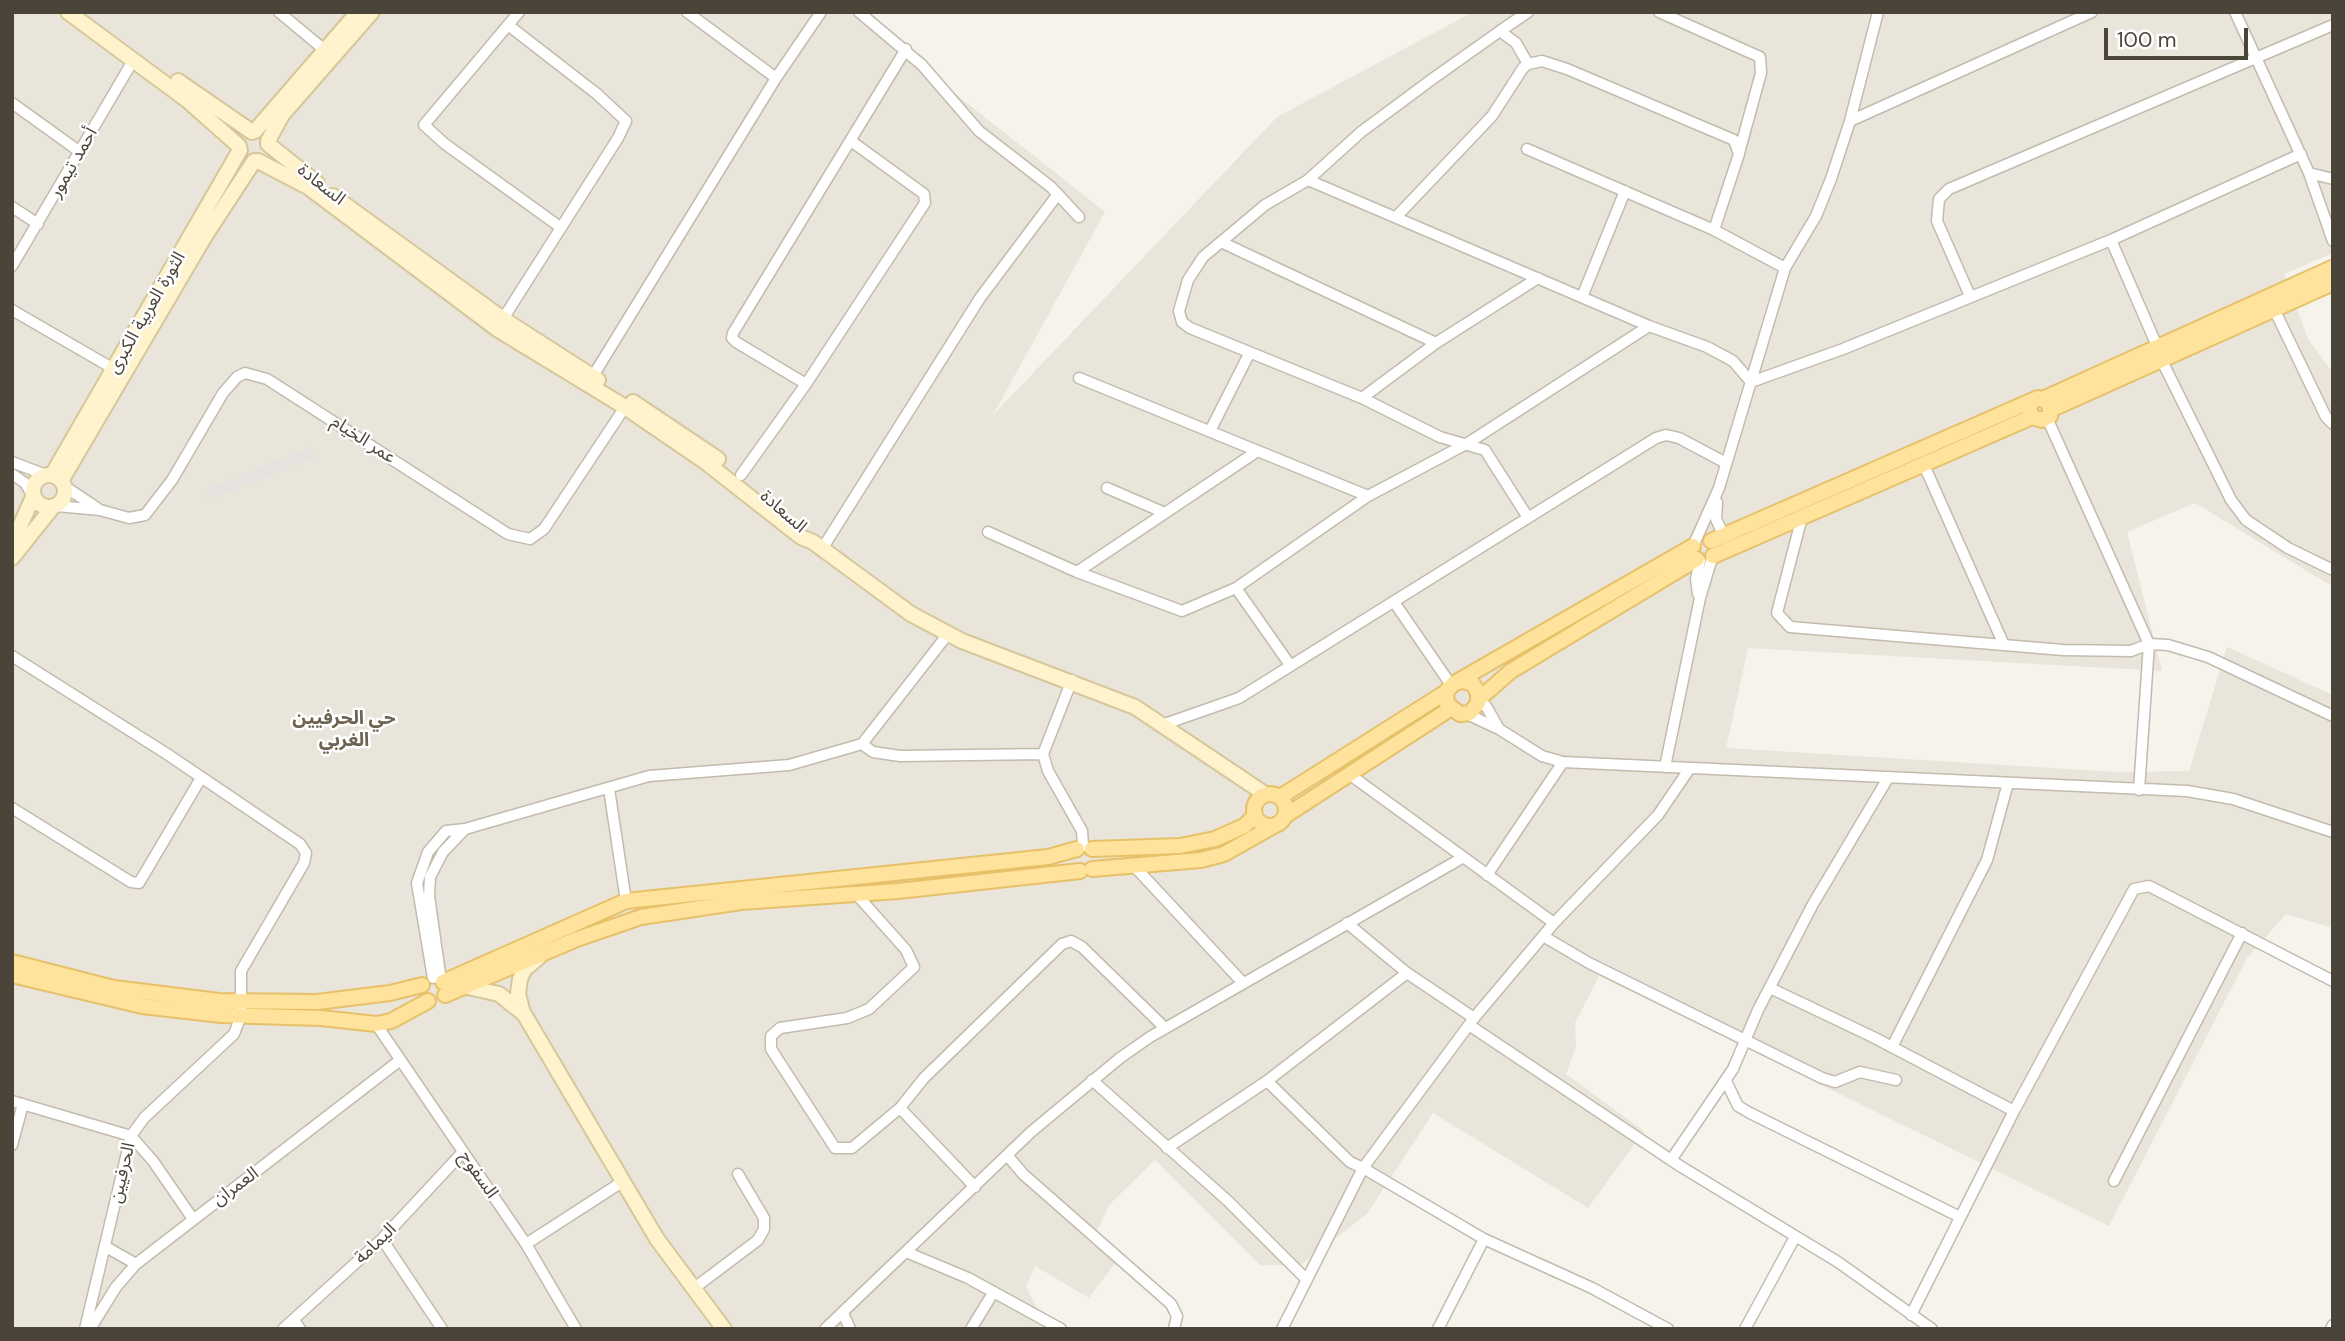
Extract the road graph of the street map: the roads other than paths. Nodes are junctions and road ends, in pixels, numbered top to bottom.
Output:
1 (68, 12) edge
2 (85, 12) edge
3 (279, 12) edge
4 (358, 12) edge
5 (372, 12) edge
6 (519, 12) edge
7 (687, 12) edge
8 (821, 12) edge
9 (859, 12) edge
10 (1528, 12) edge
11 (1660, 12) edge
12 (1878, 12) edge
13 (2092, 12) edge
14 (2235, 12) edge
15 (508, 25) junction
16 (2333, 25) edge
17 (96, 26) junction
18 (1500, 31) junction
19 (906, 49) junction
20 (329, 54) junction
21 (134, 59) junction
22 (2256, 60) junction
23 (1528, 64) junction
24 (776, 78) junction
25 (12, 103) edge
26 (1850, 121) junction
27 (253, 132) junction
28 (851, 141) junction
29 (268, 142) junction
30 (240, 148) junction
31 (1527, 149) dead end
32 (80, 152) junction
33 (1739, 154) junction
34 (2301, 154) junction
35 (256, 161) junction
36 (2309, 173) junction
37 (2333, 179) edge
38 (1308, 180) junction
39 (1625, 191) junction
40 (1058, 194) junction
41 (12, 207) edge
42 (1398, 216) junction
43 (1079, 217) dead end
44 (38, 224) junction
45 (560, 227) junction
46 (1714, 230) junction
47 (2111, 240) junction
48 (2333, 241) edge
49 (1221, 242) junction
50 (12, 266) edge
51 (1785, 268) junction
52 (2333, 268) edge
53 (1538, 278) junction
54 (2333, 283) edge
55 (1969, 296) junction
56 (1582, 297) junction
57 (2274, 309) junction
58 (12, 310) edge
59 (500, 324) junction
60 (1649, 326) junction
61 (1436, 343) junction
62 (2159, 353) junction
63 (1249, 354) junction
64 (118, 372) junction
65 (593, 376) junction
66 (1079, 379) dead end
67 (1751, 382) junction
68 (806, 384) junction
69 (1362, 398) junction
70 (625, 407) junction
71 (2042, 409) junction
72 (2333, 424) edge
73 (1210, 431) junction
74 (1468, 443) junction
75 (1256, 452) junction
76 (12, 462) edge
77 (1726, 463) junction
78 (1924, 465) junction
79 (12, 474) edge
80 (741, 475) junction
81 (56, 479) junction
82 (1107, 488) dead end
83 (1719, 488) junction
84 (33, 496) junction
85 (1368, 496) junction
86 (54, 507) junction
87 (100, 510) junction
88 (1165, 513) junction
89 (1527, 516) junction
90 (1802, 517) junction
91 (988, 532) dead end
92 (12, 544) edge
93 (817, 545) junction
94 (1706, 550) junction
95 (12, 558) edge
96 (2333, 570) edge
97 (1077, 572) junction
98 (1236, 587) junction
99 (1394, 602) junction
100 (948, 634) junction
101 (2149, 644) junction
102 (2004, 645) junction
103 (12, 656) edge
104 (1290, 665) junction
105 (1072, 680) junction
106 (1452, 686) junction
107 (1478, 701) junction
108 (1450, 709) junction
109 (1467, 714) junction
110 (2333, 716) edge
111 (1161, 725) junction
112 (1499, 729) junction
113 (862, 744) junction
114 (1043, 754) junction
115 (1563, 762) junction
116 (1665, 767) junction
117 (1690, 768) junction
118 (1349, 774) junction
119 (201, 778) junction
120 (1888, 778) junction
121 (2008, 783) junction
122 (609, 789) junction
123 (2139, 790) junction
124 (1280, 797) junction
125 (1259, 804) junction
126 (12, 808) edge
127 (1282, 820) junction
128 (2333, 832) edge
129 (1084, 848) junction
130 (1462, 858) junction
131 (1135, 867) junction
132 (1086, 870) junction
133 (1487, 875) junction
134 (856, 895) junction
135 (626, 901) junction
136 (1348, 923) junction
137 (1554, 923) junction
138 (2242, 933) junction
139 (1543, 936) junction
140 (542, 954) junction
141 (12, 962) edge
142 (1407, 972) junction
143 (12, 975) edge
144 (2333, 981) edge
145 (437, 984) junction
146 (1243, 984) junction
147 (468, 986) junction
148 (1770, 988) junction
149 (383, 994) junction
150 (241, 1009) junction
151 (524, 1014) junction
152 (391, 1021) junction
153 (1472, 1021) junction
154 (376, 1024) junction
155 (1165, 1028) junction
156 (1745, 1040) junction
157 (1892, 1047) junction
158 (399, 1061) junction
159 (1092, 1080) junction
160 (1896, 1080) dead end
161 (1267, 1081) junction
162 (1726, 1082) junction
163 (18, 1102) edge
164 (900, 1108) junction
165 (2014, 1111) junction
166 (131, 1136) junction
167 (12, 1145) edge
168 (1167, 1148) junction
169 (462, 1153) junction
170 (1007, 1155) junction
171 (1671, 1160) junction
172 (1363, 1168) junction
173 (738, 1174) dead end
174 (2114, 1181) dead end
175 (622, 1182) junction
176 (975, 1187) junction
177 (1960, 1217) junction
178 (193, 1219) junction
179 (1796, 1237) junction
180 (382, 1239) junction
181 (1484, 1239) junction
182 (526, 1244) junction
183 (106, 1247) junction
184 (906, 1252) junction
185 (136, 1264) junction
186 (1307, 1280) junction
187 (693, 1289) junction
188 (993, 1293) junction
189 (842, 1313) junction
190 (1911, 1315) junction
191 (297, 1324) edge
192 (87, 1329) edge
193 (283, 1329) edge
194 (442, 1329) edge
195 (576, 1329) edge
196 (724, 1329) edge
197 (825, 1329) edge
198 (850, 1329) edge
199 (971, 1329) edge
200 (1061, 1329) edge
201 (1174, 1329) edge
202 (1282, 1329) edge
203 (1438, 1329) edge
204 (1668, 1329) edge
205 (1745, 1329) edge
206 (1932, 1329) edge

1 - 17 street
2 - 17 street
3 - 20 street
4 - 20 street
5 - 20 street
6 - 15 street
7 - 24 street
8 - 24 street
9 - 19 street
10 - 18 street
11 - 33 street
12 - 26 street
13 - 26 street
14 - 22 street
15 - 45 street
15 - 45 street
16 - 22 street
17 - 21 street
17 - 27 street
18 - 23 street
18 - 38 street
19 - 28 street
19 - 40 street
20 - 27 street
20 - 29 street
21 - 30 street
21 - 32 street, أحمد تيمور
22 - 34 street
22 - 55 street
23 - 33 street
23 - 42 street
24 - 65 street
25 - 32 street
26 - 51 street
27 - 29 street
27 - 30 street
28 - 68 street
28 - 68 street
29 - 35 street
29 - 59 street, السعادة
30 - 35 street
30 - 64 street, الثورة العربية الكبرى
31 - 39 street
32 - 44 street, أحمد تيمور
33 - 46 street
34 - 36 street
34 - 47 street
35 - 59 street, السعادة
35 - 64 street, الثورة العربية الكبرى
36 - 37 street
36 - 48 street
38 - 42 street
38 - 49 street
39 - 46 street
39 - 56 street
40 - 43 street
40 - 93 street
41 - 44 street
42 - 53 street
44 - 50 street, أحمد تيمور
45 - 59 street
46 - 51 street
47 - 55 street
47 - 62 street
49 - 61 street
49 - 63 street
51 - 67 street
52 - 62 main road
53 - 56 street
53 - 61 street
54 - 57 main road
55 - 67 street
56 - 60 street
57 - 62 main road
57 - 72 street
58 - 64 street
59 - 65 street, السعادة
59 - 70 street, السعادة
60 - 67 street
60 - 74 street
61 - 69 street
62 - 71 main road
62 - 96 street
63 - 69 street
63 - 73 street
64 - 81 street, الثورة العربية الكبرى
65 - 80 street, السعادة
66 - 73 street
67 - 77 street
68 - 80 street
69 - 74 street
70 - 87 street, عمر الخيام
70 - 93 street, السعادة
71 - 78 main road
71 - 94 main road
71 - 101 street
73 - 75 street
74 - 85 street
74 - 89 street
75 - 85 street
75 - 88 street
76 - 81 street, عمر الخيام
77 - 83 street
77 - 89 street
78 - 90 main road
78 - 102 street
79 - 84 street
80 - 93 street, السعادة
81 - 84 street
81 - 86 street
81 - 87 street, عمر الخيام
82 - 88 street
83 - 94 street
83 - 94 street
84 - 86 street
84 - 92 street
85 - 98 street
86 - 87 street, عمر الخيام
86 - 95 street
88 - 97 street
89 - 99 street
90 - 94 main road
90 - 102 street
91 - 97 street
93 - 100 street
94 - 106 main road
94 - 107 main road
94 - 116 street
97 - 98 street
98 - 104 street
99 - 104 street
99 - 106 street
100 - 105 street
100 - 113 street
101 - 102 street
101 - 110 street
101 - 123 street
103 - 119 street
104 - 111 street
105 - 111 street
105 - 114 street
106 - 107 main road
106 - 108 main road
106 - 124 main road
107 - 109 main road
107 - 112 street
108 - 109 main road
108 - 118 main road
109 - 112 street
111 - 125 street
112 - 115 street
113 - 114 street
113 - 122 street
114 - 129 street
115 - 116 street
115 - 133 street
116 - 117 street
117 - 120 street
117 - 137 street
118 - 127 main road
118 - 130 street
119 - 126 street
119 - 150 street
120 - 121 street
120 - 148 street
121 - 123 street
121 - 157 street
122 - 135 street
122 - 145 street
123 - 128 street
124 - 125 main road
124 - 127 main road
125 - 127 main road
125 - 129 main road
127 - 131 main road
129 - 132 main road
129 - 132 main road
129 - 135 main road
130 - 133 street
130 - 136 street
131 - 132 main road
131 - 146 street
132 - 134 main road
133 - 137 street
134 - 140 main road
134 - 164 street
135 - 145 main road
136 - 142 street
136 - 146 street
137 - 139 street
138 - 144 street
138 - 165 street
138 - 174 street
139 - 153 street
139 - 156 street
140 - 147 main road
140 - 151 street
141 - 150 main road
142 - 153 street
142 - 161 street
143 - 150 main road
145 - 147 main road
145 - 149 main road
145 - 152 main road
146 - 155 street
147 - 151 street
148 - 156 street
148 - 157 street
149 - 150 main road
149 - 152 main road
149 - 154 main road
150 - 154 main road
150 - 166 street, الحرفيين
151 - 175 street
152 - 154 main road
153 - 171 street
153 - 172 street
154 - 158 street, السفوح
155 - 159 street
155 - 164 street
156 - 160 street
156 - 162 street
157 - 165 street
158 - 169 street, السفوح
158 - 178 street, العمران
159 - 168 street
159 - 170 street
161 - 168 street
161 - 172 street
162 - 171 street
162 - 177 street
163 - 166 street
163 - 167 street
164 - 176 street
165 - 177 street
166 - 178 street
166 - 183 street, الحرفيين
168 - 186 street
169 - 180 street, اليمامة
169 - 182 street, السفوح
170 - 176 street
170 - 201 street
171 - 179 street
172 - 181 street
172 - 186 street
173 - 187 street
175 - 182 street
175 - 187 street
176 - 184 street
177 - 190 street
178 - 185 street, العمران
179 - 190 street
179 - 205 street
180 - 191 street, اليمامة
180 - 194 street
181 - 203 street
181 - 204 street
182 - 195 street, السفوح
183 - 185 street
183 - 192 street, الحرفيين
184 - 188 street
184 - 189 street
185 - 192 street, العمران
186 - 202 street
187 - 196 street
188 - 199 street
188 - 200 street
189 - 197 street
189 - 198 street
190 - 206 street
191 - 193 street, اليمامة

